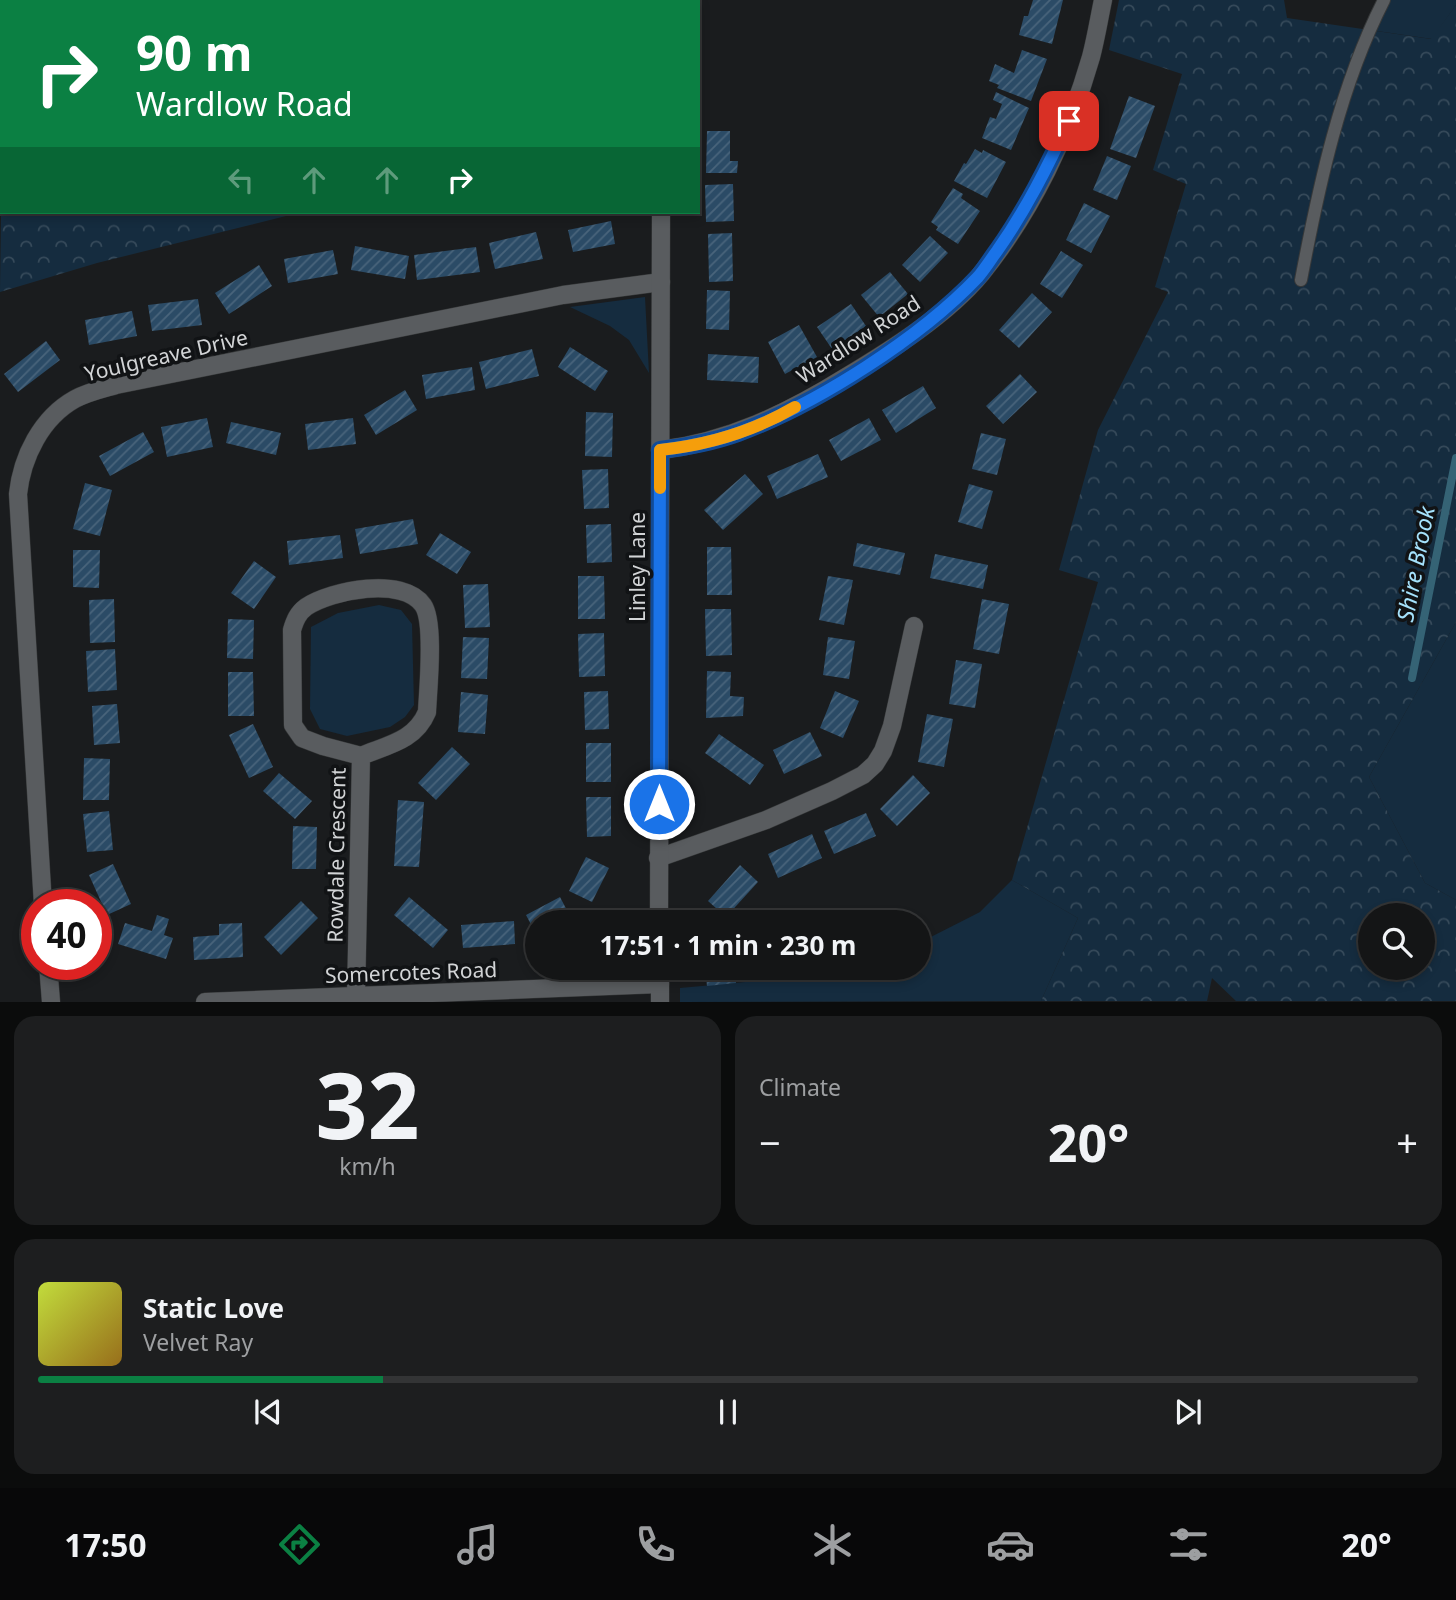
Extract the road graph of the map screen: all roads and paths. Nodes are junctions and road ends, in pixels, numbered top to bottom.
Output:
1 (1103, 0) edge
2 (1384, 0) edge
3 (661, 214) edge
4 (1301, 280) dead end
5 (661, 282) junction
6 (660, 450) junction
7 (914, 626) dead end
8 (361, 756) junction
9 (658, 858) junction
10 (42, 889) edge
11 (659, 910) edge
12 (49, 980) edge
13 (660, 985) edge
14 (356, 997) junction
15 (289, 1000) edge
16 (51, 1002) edge
17 (205, 1002) edge

1 - 6 street, Wardlow Road
2 - 4 lane
3 - 5 street, Linley Lane
5 - 6 street, Linley Lane
5 - 10 street, Youlgreave Drive
6 - 9 street, Linley Lane
7 - 9 street
8 - 8 street, Rowdale Crescent
8 - 14 street, Rowdale Crescent
9 - 11 street, Linley Lane
12 - 16 street
13 - 14 street, Somercotes Road
14 - 15 street, Somercotes Road
15 - 17 street, Somercotes Road

